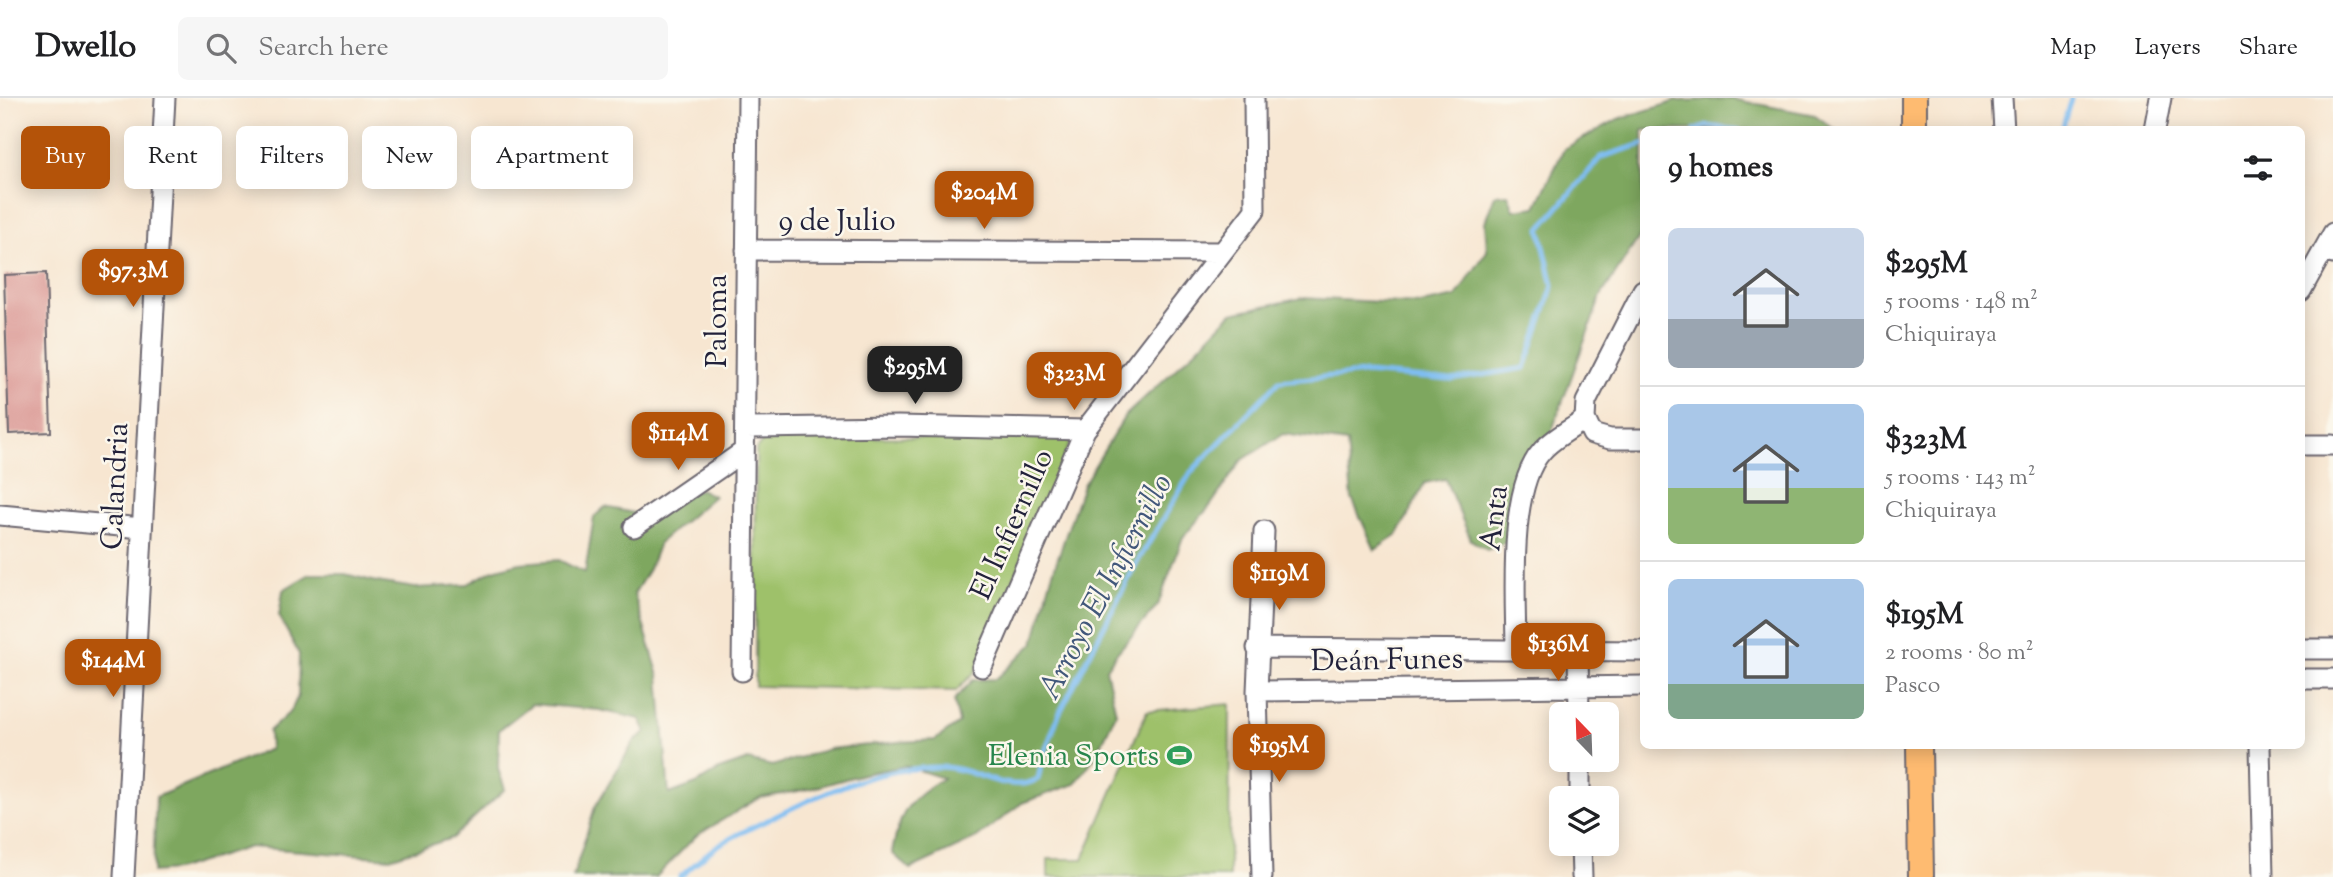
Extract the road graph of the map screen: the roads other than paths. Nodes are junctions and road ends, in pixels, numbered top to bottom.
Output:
1 (165, 98) edge
2 (748, 98) edge
3 (1254, 98) edge
4 (1913, 98) edge
5 (2002, 98) edge
6 (2161, 98) edge
7 (1914, 126) edge
8 (2004, 126) edge
9 (2156, 126) edge
10 (2333, 233) edge
11 (746, 250) junction
12 (1222, 252) junction
13 (2328, 252) edge
14 (2305, 285) edge
15 (1640, 296) edge
16 (1585, 419) junction
17 (745, 428) junction
18 (1085, 430) junction
19 (1640, 439) edge
20 (2305, 445) edge
21 (2333, 445) edge
22 (744, 451) junction
23 (0, 515) edge
24 (634, 527) dead end
25 (142, 528) junction
26 (1264, 531) dead end
27 (1257, 648) junction
28 (2305, 649) edge
29 (2333, 649) edge
30 (1516, 651) junction
31 (1640, 651) edge
32 (1578, 652) junction
33 (982, 667) dead end
34 (743, 671) dead end
35 (2305, 679) edge
36 (2333, 679) edge
37 (1640, 686) edge
38 (1579, 687) junction
39 (1257, 691) junction
40 (1579, 702) edge
41 (1919, 749) edge
42 (2260, 749) edge
43 (1581, 856) edge
44 (124, 877) edge
45 (1262, 877) edge
46 (1581, 877) edge
47 (1921, 877) edge
48 (2263, 877) edge

1 - 25 street, Calandria
2 - 11 street, Paloma
3 - 12 street, El Infiernillo
4 - 7 main road
5 - 8 street
6 - 9 street
10 - 13 street
11 - 12 street, 9 de Julio
11 - 17 street, Paloma
12 - 18 street, El Infiernillo
13 - 14 street
15 - 16 street
16 - 19 street
16 - 30 street, Anta
17 - 18 street
17 - 22 street, Paloma
18 - 33 street, El Infiernillo
20 - 21 street
22 - 24 street
22 - 34 street, Paloma
23 - 25 street
25 - 44 street, Calandria
26 - 27 street
27 - 30 street, Deán Funes
27 - 39 street
28 - 29 street
30 - 32 street, Deán Funes
31 - 32 street, Deán Funes
32 - 38 street
35 - 36 street
37 - 38 street, Deán Funes
38 - 39 street, Deán Funes
38 - 40 street
39 - 45 street
41 - 47 main road
42 - 48 street
43 - 46 street

